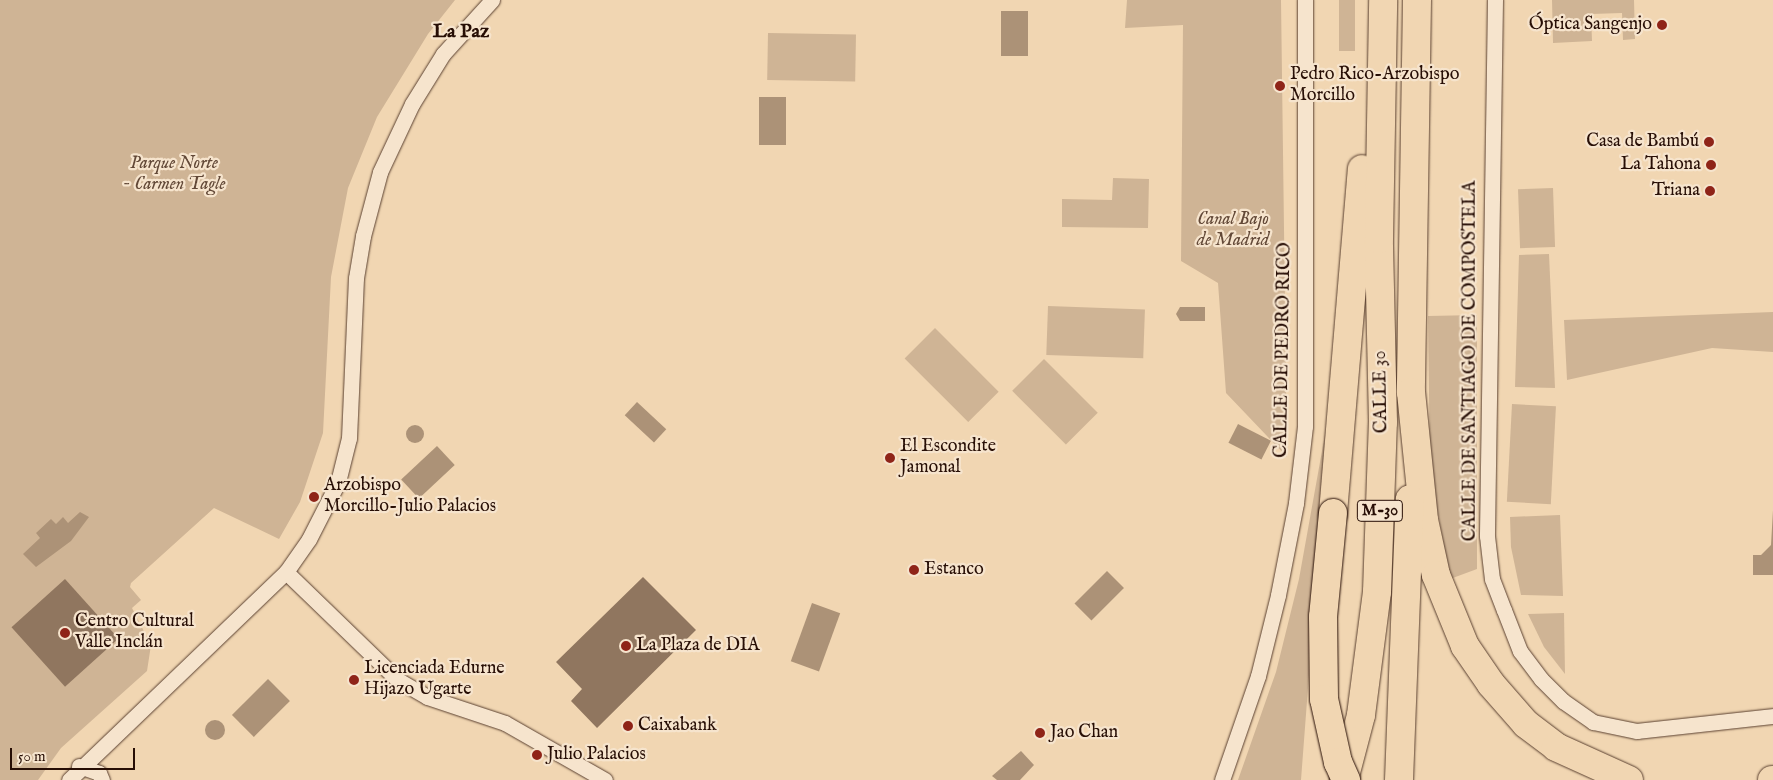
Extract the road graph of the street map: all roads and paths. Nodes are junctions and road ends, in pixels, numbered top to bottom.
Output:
1 (492, 0) edge
2 (1305, 0) edge
3 (1371, 0) edge
4 (1383, 0) edge
5 (1417, 0) edge
6 (1495, 0) edge
7 (1379, 239) junction
8 (1411, 392) junction
9 (286, 572) junction
10 (1773, 716) edge
11 (79, 766) junction
12 (69, 780) edge
13 (102, 780) edge
14 (604, 780) edge
15 (1222, 780) edge
16 (1326, 780) edge
17 (1345, 780) edge
18 (1399, 780) edge
19 (1628, 780) edge

1 - 9 street
2 - 15 street, CALLE DE PEDRO RICO
3 - 17 highway, bridge
4 - 7 highway, CALLE 30 / M-30
5 - 8 highway, M-30
6 - 10 street, CALLE DE SANTIAGO DE COMPOSTELA
7 - 16 highway
7 - 17 highway, CALLE 30 / M-30
8 - 18 highway, CALLE 30 / M-30
8 - 19 highway
9 - 11 street
9 - 14 street
11 - 12 street
11 - 13 street

